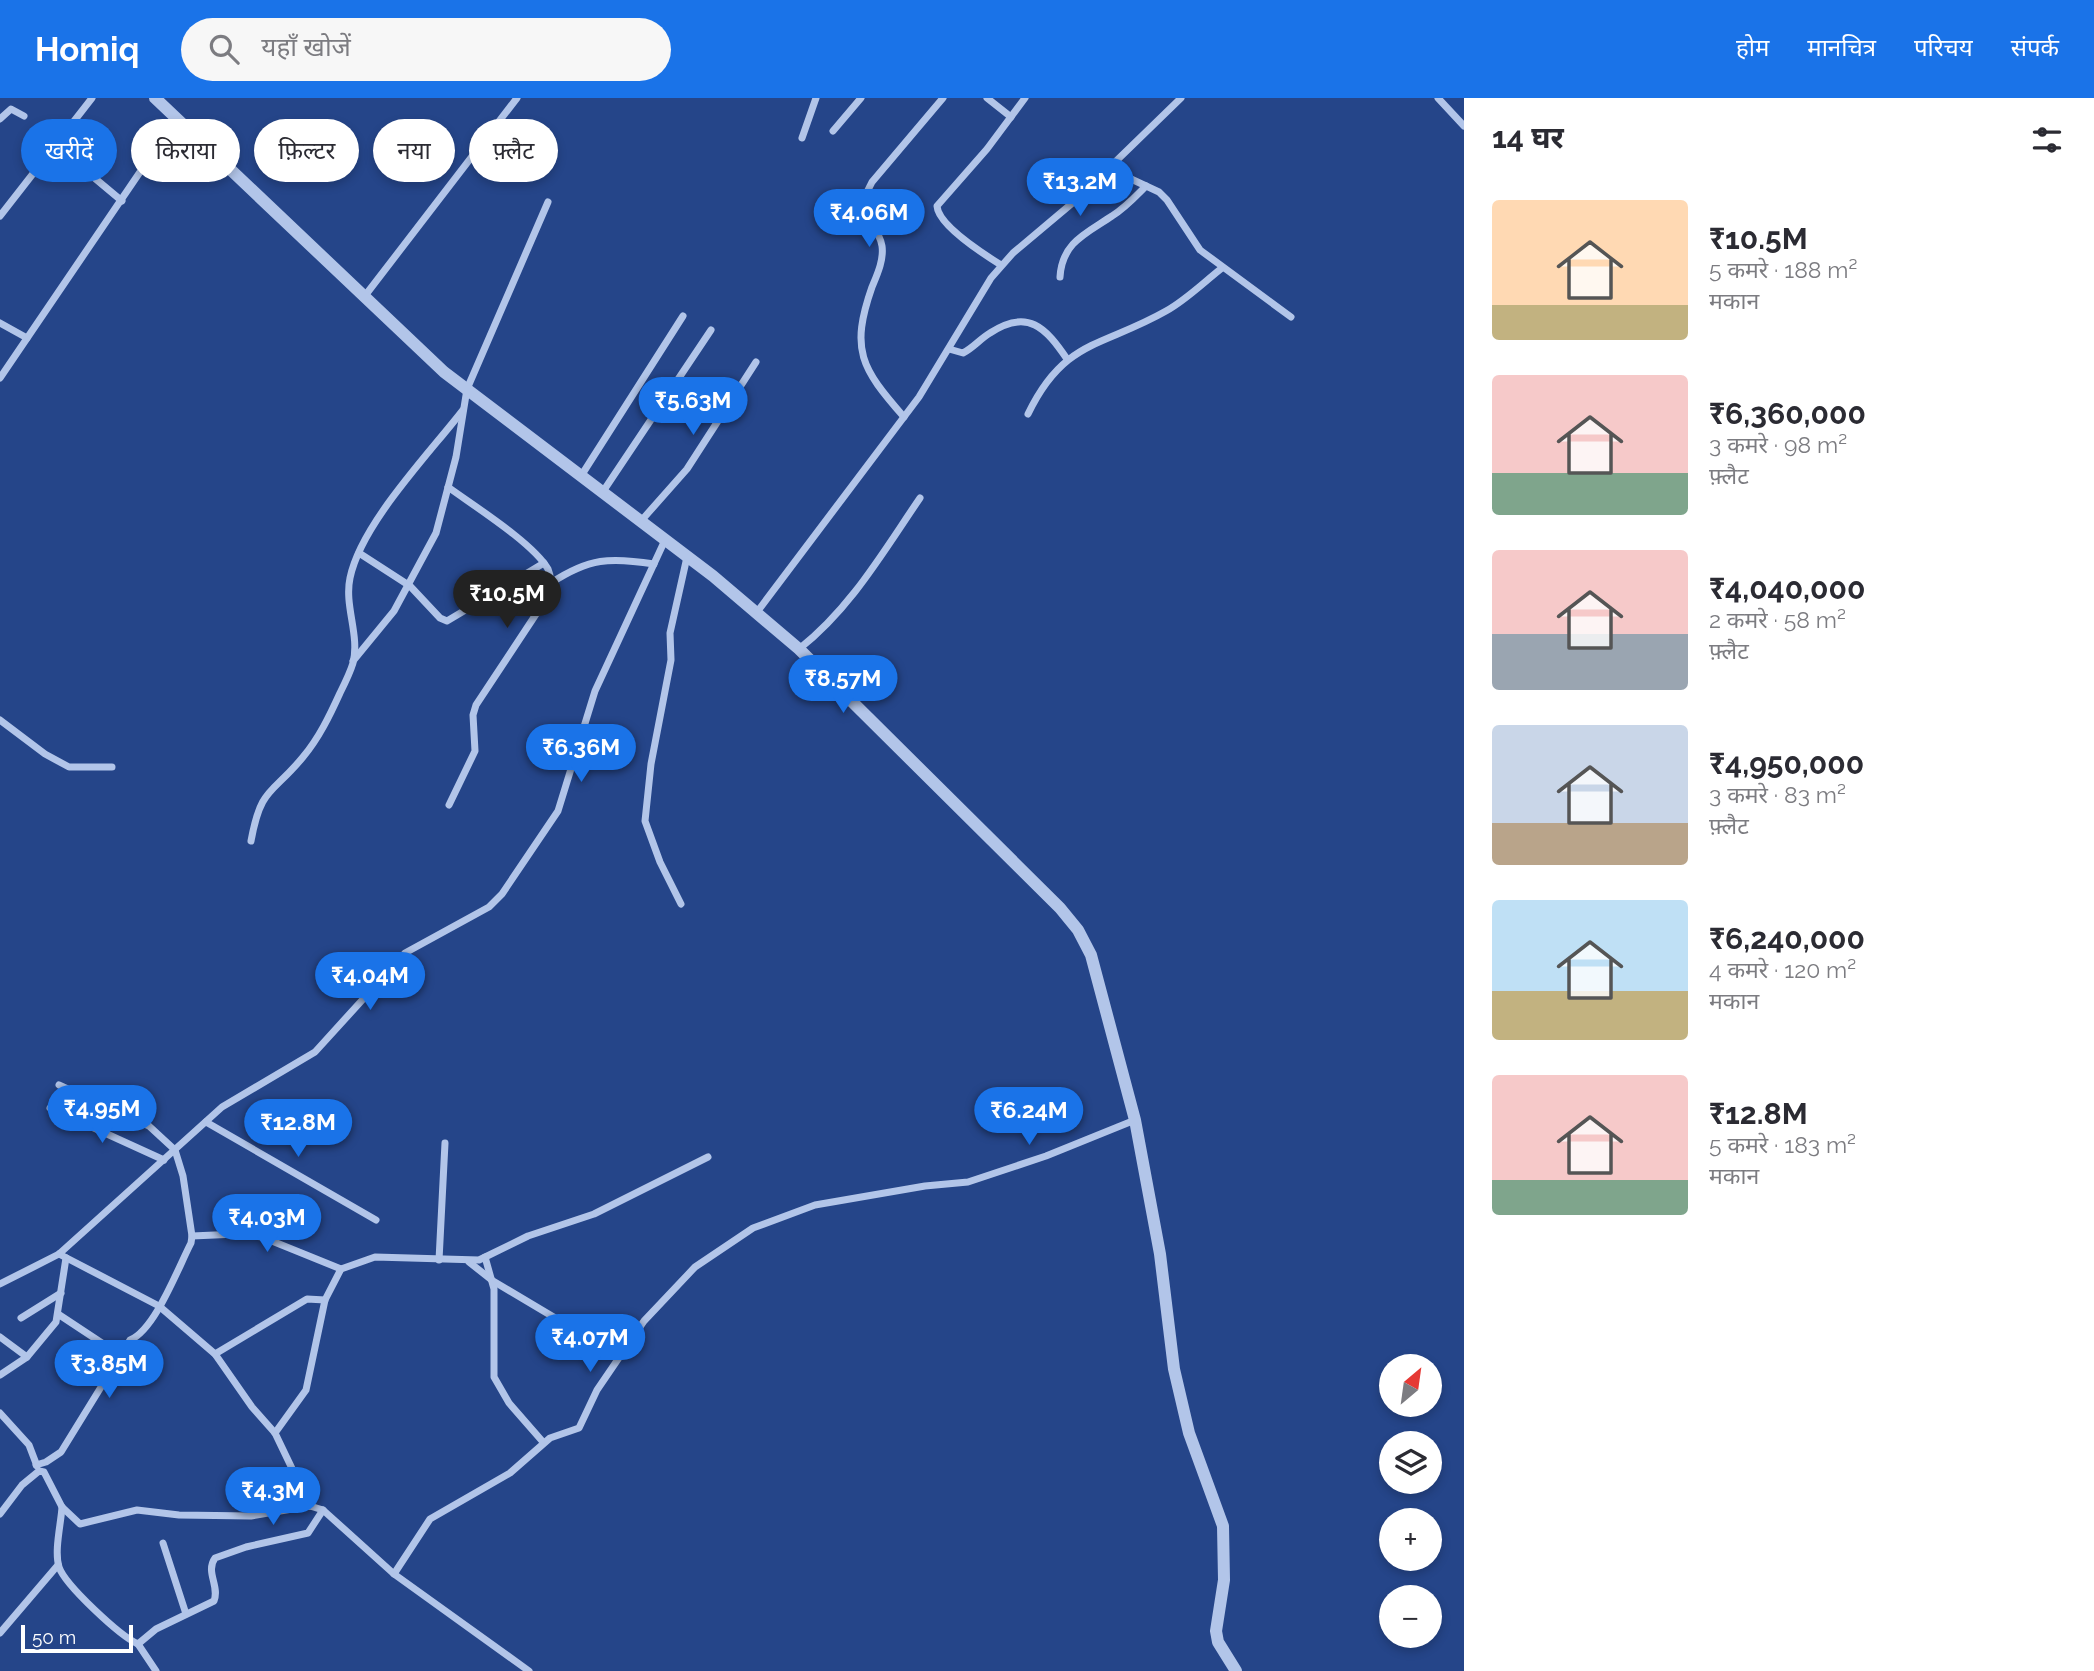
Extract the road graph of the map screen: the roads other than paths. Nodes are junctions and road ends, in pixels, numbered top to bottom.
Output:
1 (92, 98) edge
2 (155, 98) edge
3 (517, 98) edge
4 (816, 98) edge
5 (861, 98) edge
6 (943, 98) edge
7 (987, 98) edge
8 (1025, 98) edge
9 (1181, 98) edge
10 (1438, 98) edge
11 (24, 117) dead end
12 (1011, 117) junction
13 (0, 119) edge
14 (75, 119) edge
15 (176, 119) edge
16 (1464, 126) edge
17 (833, 131) dead end
18 (802, 138) dead end
19 (1115, 164) junction
20 (240, 180) edge
21 (26, 182) edge
22 (99, 182) edge
23 (135, 182) edge
24 (1146, 186) junction
25 (122, 201) junction
26 (548, 202) dead end
27 (0, 216) edge
28 (1001, 265) junction
29 (1222, 268) junction
30 (1060, 276) dead end
31 (364, 297) junction
32 (683, 316) dead end
33 (1291, 317) dead end
34 (0, 323) edge
35 (711, 330) dead end
36 (27, 338) junction
37 (949, 349) junction
38 (1067, 359) junction
39 (756, 362) dead end
40 (0, 378) edge
41 (467, 389) junction
42 (463, 410) junction
43 (1028, 414) dead end
44 (904, 417) junction
45 (581, 476) junction
46 (448, 486) junction
47 (602, 492) junction
48 (919, 498) dead end
49 (641, 521) junction
50 (665, 540) junction
51 (359, 554) junction
52 (687, 556) junction
53 (544, 563) junction
54 (654, 564) junction
55 (551, 583) junction
56 (410, 586) junction
57 (757, 612) junction
58 (799, 649) junction
59 (353, 661) junction
60 (0, 720) edge
61 (113, 767) dead end
62 (449, 805) dead end
63 (251, 841) dead end
64 (681, 904) dead end
65 (59, 1085) dead end
66 (51, 1108) dead end
67 (1135, 1120) junction
68 (206, 1122) junction
69 (445, 1143) dead end
70 (175, 1150) junction
71 (708, 1157) dead end
72 (164, 1160) junction
73 (376, 1220) dead end
74 (192, 1236) junction
75 (63, 1256) junction
76 (485, 1257) junction
77 (439, 1260) junction
78 (469, 1262) junction
79 (341, 1269) junction
80 (493, 1280) junction
81 (0, 1284) edge
82 (61, 1293) junction
83 (325, 1300) junction
84 (159, 1306) junction
85 (58, 1314) junction
86 (21, 1318) dead end
87 (0, 1337) edge
88 (215, 1354) junction
89 (120, 1355) junction
90 (619, 1356) junction
91 (27, 1357) junction
92 (0, 1375) edge
93 (0, 1413) edge
94 (275, 1433) junction
95 (543, 1443) junction
96 (37, 1468) junction
97 (310, 1506) junction
98 (62, 1507) junction
99 (323, 1510) junction
100 (0, 1514) edge
101 (163, 1543) dead end
102 (58, 1565) junction
103 (394, 1574) junction
104 (186, 1614) junction
105 (0, 1633) edge
106 (138, 1644) junction
107 (156, 1671) edge
108 (529, 1671) edge
109 (1237, 1671) edge

1 - 14 street
2 - 15 street
3 - 31 street
4 - 18 street
5 - 17 street
6 - 44 street
7 - 12 street
8 - 12 street
9 - 19 street
10 - 16 street
11 - 13 street
12 - 28 street
19 - 24 street
19 - 28 street
20 - 31 street
21 - 27 street
22 - 25 street
23 - 25 street
24 - 29 street
24 - 30 street
25 - 36 street
26 - 41 street
28 - 37 street
29 - 33 street
29 - 38 street
31 - 41 street
32 - 45 street
34 - 36 street
35 - 47 street
36 - 40 street
37 - 38 street
37 - 44 street
38 - 43 street
39 - 49 street
41 - 42 street
41 - 45 street
42 - 46 street
42 - 51 street
44 - 57 street
45 - 47 street
46 - 53 street
46 - 56 street
47 - 49 street
48 - 58 street
49 - 50 street
50 - 52 street
50 - 54 street
51 - 56 street
51 - 59 street
52 - 57 street
52 - 64 street
53 - 55 street
53 - 56 street
54 - 55 street
54 - 68 street
55 - 62 street
56 - 59 street
57 - 58 street
58 - 67 street
59 - 63 street
60 - 61 street
65 - 70 street
66 - 72 street
67 - 90 street
67 - 109 street
68 - 70 street
68 - 73 street
69 - 77 street
70 - 72 street
70 - 74 street
71 - 76 street
72 - 75 street
74 - 79 street
74 - 84 street
75 - 81 street
75 - 82 street
75 - 84 street
76 - 78 street
76 - 80 street
77 - 78 street
77 - 79 street
78 - 80 street
79 - 83 street
80 - 90 street
80 - 95 street
82 - 85 street
82 - 86 street
83 - 88 street
83 - 94 street
84 - 88 street
84 - 89 street
85 - 89 street
85 - 91 street
87 - 91 street
88 - 94 street
89 - 96 street
90 - 95 street
91 - 92 street
93 - 96 street
94 - 97 street
95 - 103 street
96 - 98 street
96 - 100 street
97 - 98 street
97 - 99 street
98 - 102 street
99 - 103 street
99 - 104 street
101 - 104 street
102 - 105 street
102 - 106 street
103 - 108 street
104 - 106 street
106 - 107 street

